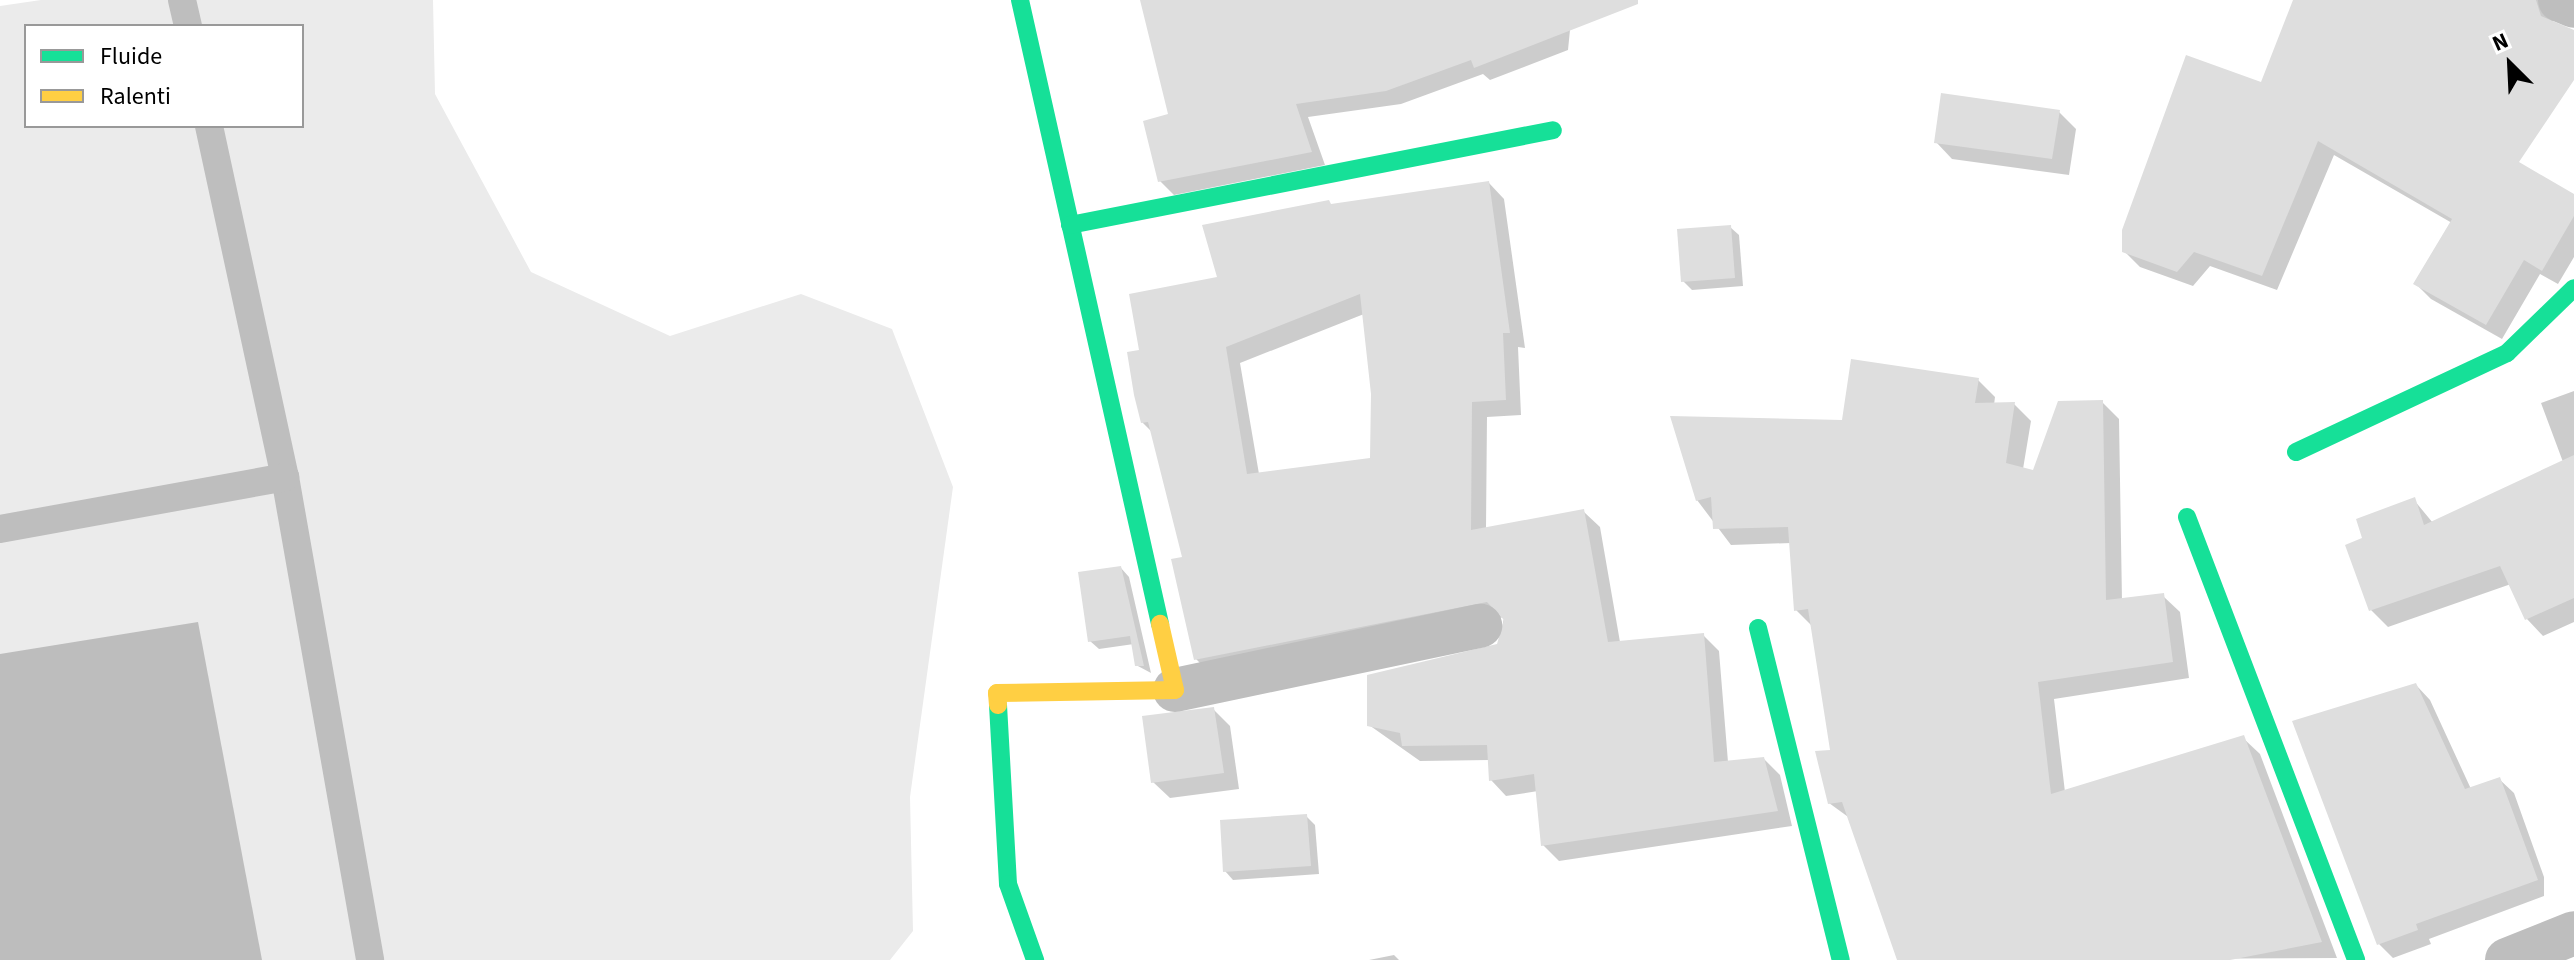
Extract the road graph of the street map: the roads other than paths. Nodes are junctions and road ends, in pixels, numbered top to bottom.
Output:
1 (182, 0) edge
2 (1020, 0) edge
3 (2560, 0) edge
4 (2574, 6) edge
5 (188, 24) edge
6 (209, 128) edge
7 (1553, 130) dead end
8 (1070, 225) junction
9 (2574, 288) edge
10 (2296, 452) dead end
11 (285, 477) junction
12 (2187, 517) dead end
13 (0, 529) edge
14 (1480, 626) dead end
15 (1758, 628) dead end
16 (1175, 690) junction
17 (2574, 933) edge
18 (370, 960) edge
19 (1035, 960) edge
20 (1841, 960) edge
21 (2356, 960) edge
22 (2507, 960) edge

1 - 5 lane
2 - 8 street
3 - 4 street
6 - 11 lane
7 - 8 street
8 - 16 street
9 - 10 street
11 - 13 lane
11 - 18 lane
12 - 21 street
14 - 16 street
15 - 20 street
16 - 19 street
17 - 22 street

